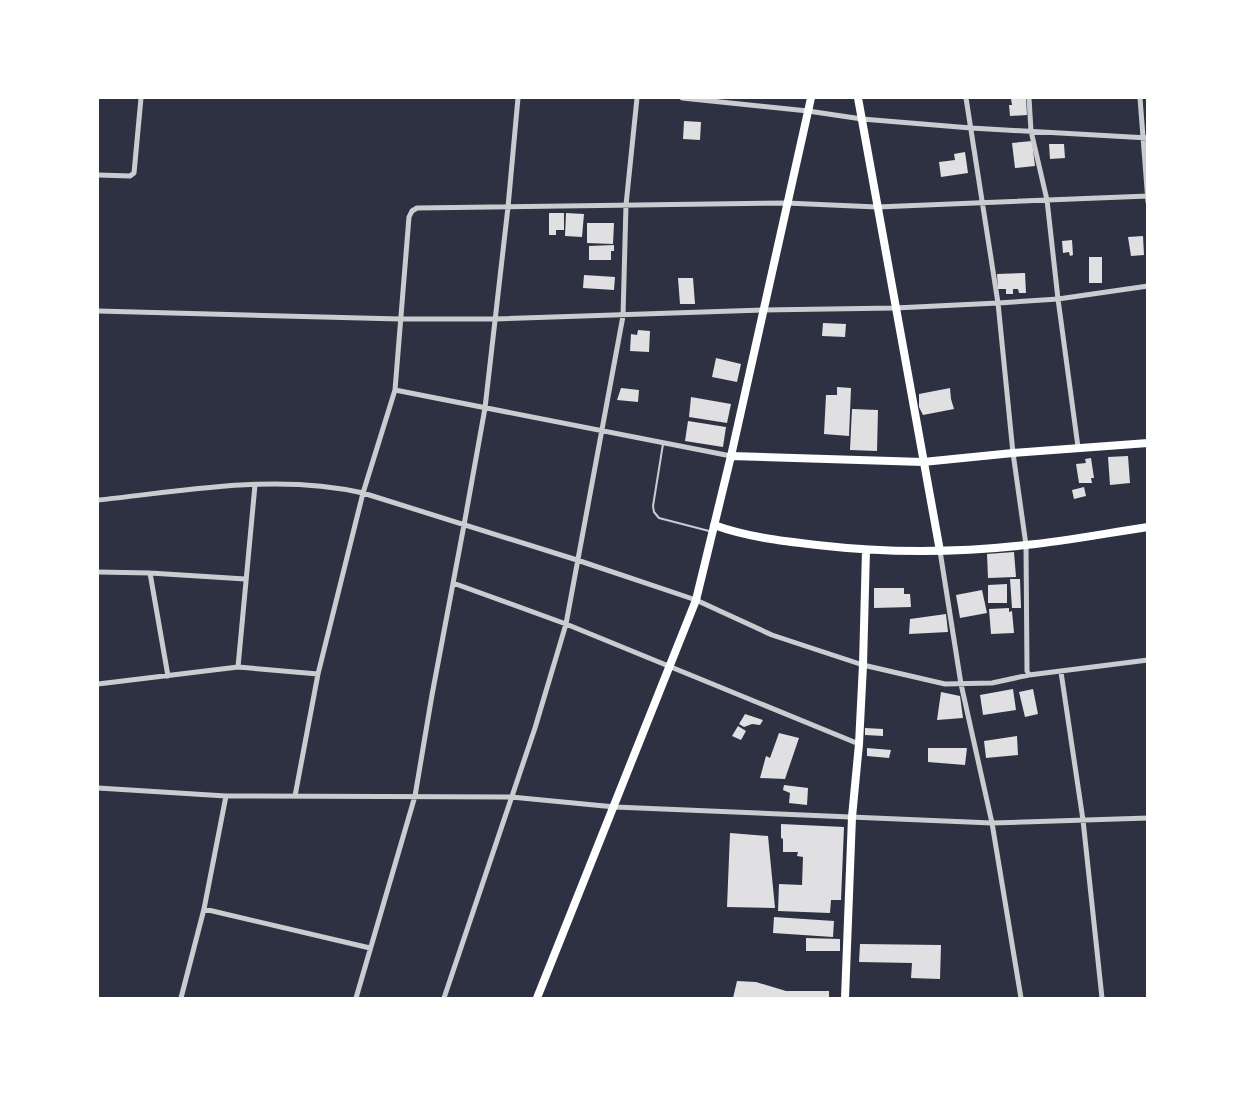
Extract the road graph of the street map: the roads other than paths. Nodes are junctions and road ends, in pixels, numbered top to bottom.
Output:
1 (141, 98) edge
2 (518, 98) edge
3 (637, 98) edge
4 (682, 98) edge
5 (811, 98) edge
6 (858, 98) edge
7 (966, 98) edge
8 (1029, 98) edge
9 (1140, 98) edge
10 (808, 111) junction
11 (862, 119) junction
12 (971, 128) junction
13 (1031, 131) junction
14 (1145, 138) edge
15 (98, 175) edge
16 (1147, 196) edge
17 (1047, 200) junction
18 (1148, 202) edge
19 (786, 203) junction
20 (983, 203) junction
21 (626, 205) junction
22 (508, 207) junction
23 (877, 207) junction
24 (1148, 286) edge
25 (1058, 299) junction
26 (998, 303) junction
27 (895, 308) junction
28 (763, 310) junction
29 (98, 311) edge
30 (623, 316) junction
31 (400, 319) junction
32 (495, 319) junction
33 (394, 390) junction
34 (484, 408) junction
35 (603, 431) junction
36 (1148, 443) edge
37 (663, 444) junction
38 (1078, 447) junction
39 (1013, 453) junction
40 (731, 456) junction
41 (923, 462) junction
42 (255, 485) junction
43 (363, 493) junction
44 (98, 500) edge
45 (464, 525) junction
46 (1148, 527) edge
47 (713, 529) junction
48 (1026, 545) junction
49 (866, 550) junction
50 (940, 551) junction
51 (577, 560) junction
52 (98, 572) edge
53 (150, 573) junction
54 (245, 579) junction
55 (453, 584) junction
56 (696, 600) junction
57 (566, 624) junction
58 (1148, 660) edge
59 (863, 665) junction
60 (238, 667) junction
61 (670, 667) junction
62 (1060, 672) junction
63 (318, 674) junction
64 (1029, 675) junction
65 (168, 676) junction
66 (98, 684) edge
67 (962, 684) junction
68 (859, 744) junction
69 (98, 788) edge
70 (226, 796) junction
71 (295, 796) junction
72 (415, 796) junction
73 (511, 798) junction
74 (615, 807) junction
75 (852, 817) junction
76 (1148, 818) edge
77 (1083, 820) junction
78 (992, 823) junction
79 (204, 909) junction
80 (370, 948) junction
81 (181, 999) edge
82 (356, 999) edge
83 (444, 999) edge
84 (537, 999) edge
85 (845, 999) edge
86 (1021, 999) edge
87 (1102, 999) edge

1 - 15 street
2 - 22 street
3 - 21 street
4 - 10 street
5 - 10 main road
6 - 11 main road
7 - 12 street
8 - 13 street
9 - 14 street
10 - 11 street
10 - 19 main road
11 - 12 street
11 - 23 main road
12 - 13 street
12 - 20 street
13 - 14 street
13 - 17 street
14 - 16 street
16 - 17 street
16 - 18 street
17 - 20 street
17 - 25 street
19 - 21 street
19 - 23 street
19 - 28 main road
20 - 23 street
20 - 26 street
21 - 22 street
21 - 30 street
22 - 31 street
22 - 32 street
23 - 27 main road
24 - 25 street
25 - 26 street
25 - 38 street
26 - 27 street
26 - 39 street
27 - 28 street
27 - 41 main road
28 - 30 street
28 - 40 main road
29 - 31 street
30 - 32 street
30 - 35 street
31 - 32 street
31 - 33 street
32 - 34 street
33 - 34 street
33 - 43 street
34 - 35 street
34 - 45 street
35 - 37 street
35 - 51 street
36 - 38 main road
37 - 40 street
37 - 47 lane
38 - 39 main road
39 - 41 main road
39 - 48 street
40 - 41 main road
40 - 47 main road
41 - 50 main road
42 - 43 street
42 - 44 street
42 - 54 street
43 - 45 street
43 - 63 street
45 - 51 street
45 - 55 street
46 - 48 main road
47 - 49 main road
47 - 56 main road
48 - 50 main road
48 - 64 street
49 - 50 main road
49 - 59 main road
50 - 67 street
51 - 56 street
51 - 57 street
52 - 53 street
53 - 54 street
53 - 65 street
54 - 60 street
55 - 57 street
55 - 72 street
56 - 59 street
56 - 61 main road
57 - 61 street
57 - 73 street
58 - 62 street
59 - 67 street
59 - 68 main road
60 - 63 street
60 - 65 street
61 - 68 street
61 - 74 main road
62 - 64 street
62 - 77 street
63 - 71 street
64 - 67 street
65 - 66 street
67 - 78 street
68 - 75 main road
69 - 70 street
70 - 71 street
70 - 79 street
71 - 72 street
72 - 73 street
72 - 80 street
73 - 74 street
73 - 83 street
74 - 75 street
74 - 84 main road
75 - 78 street
75 - 85 main road
76 - 77 street
77 - 78 street
77 - 87 street
78 - 86 street
79 - 80 street
79 - 81 street
80 - 82 street

